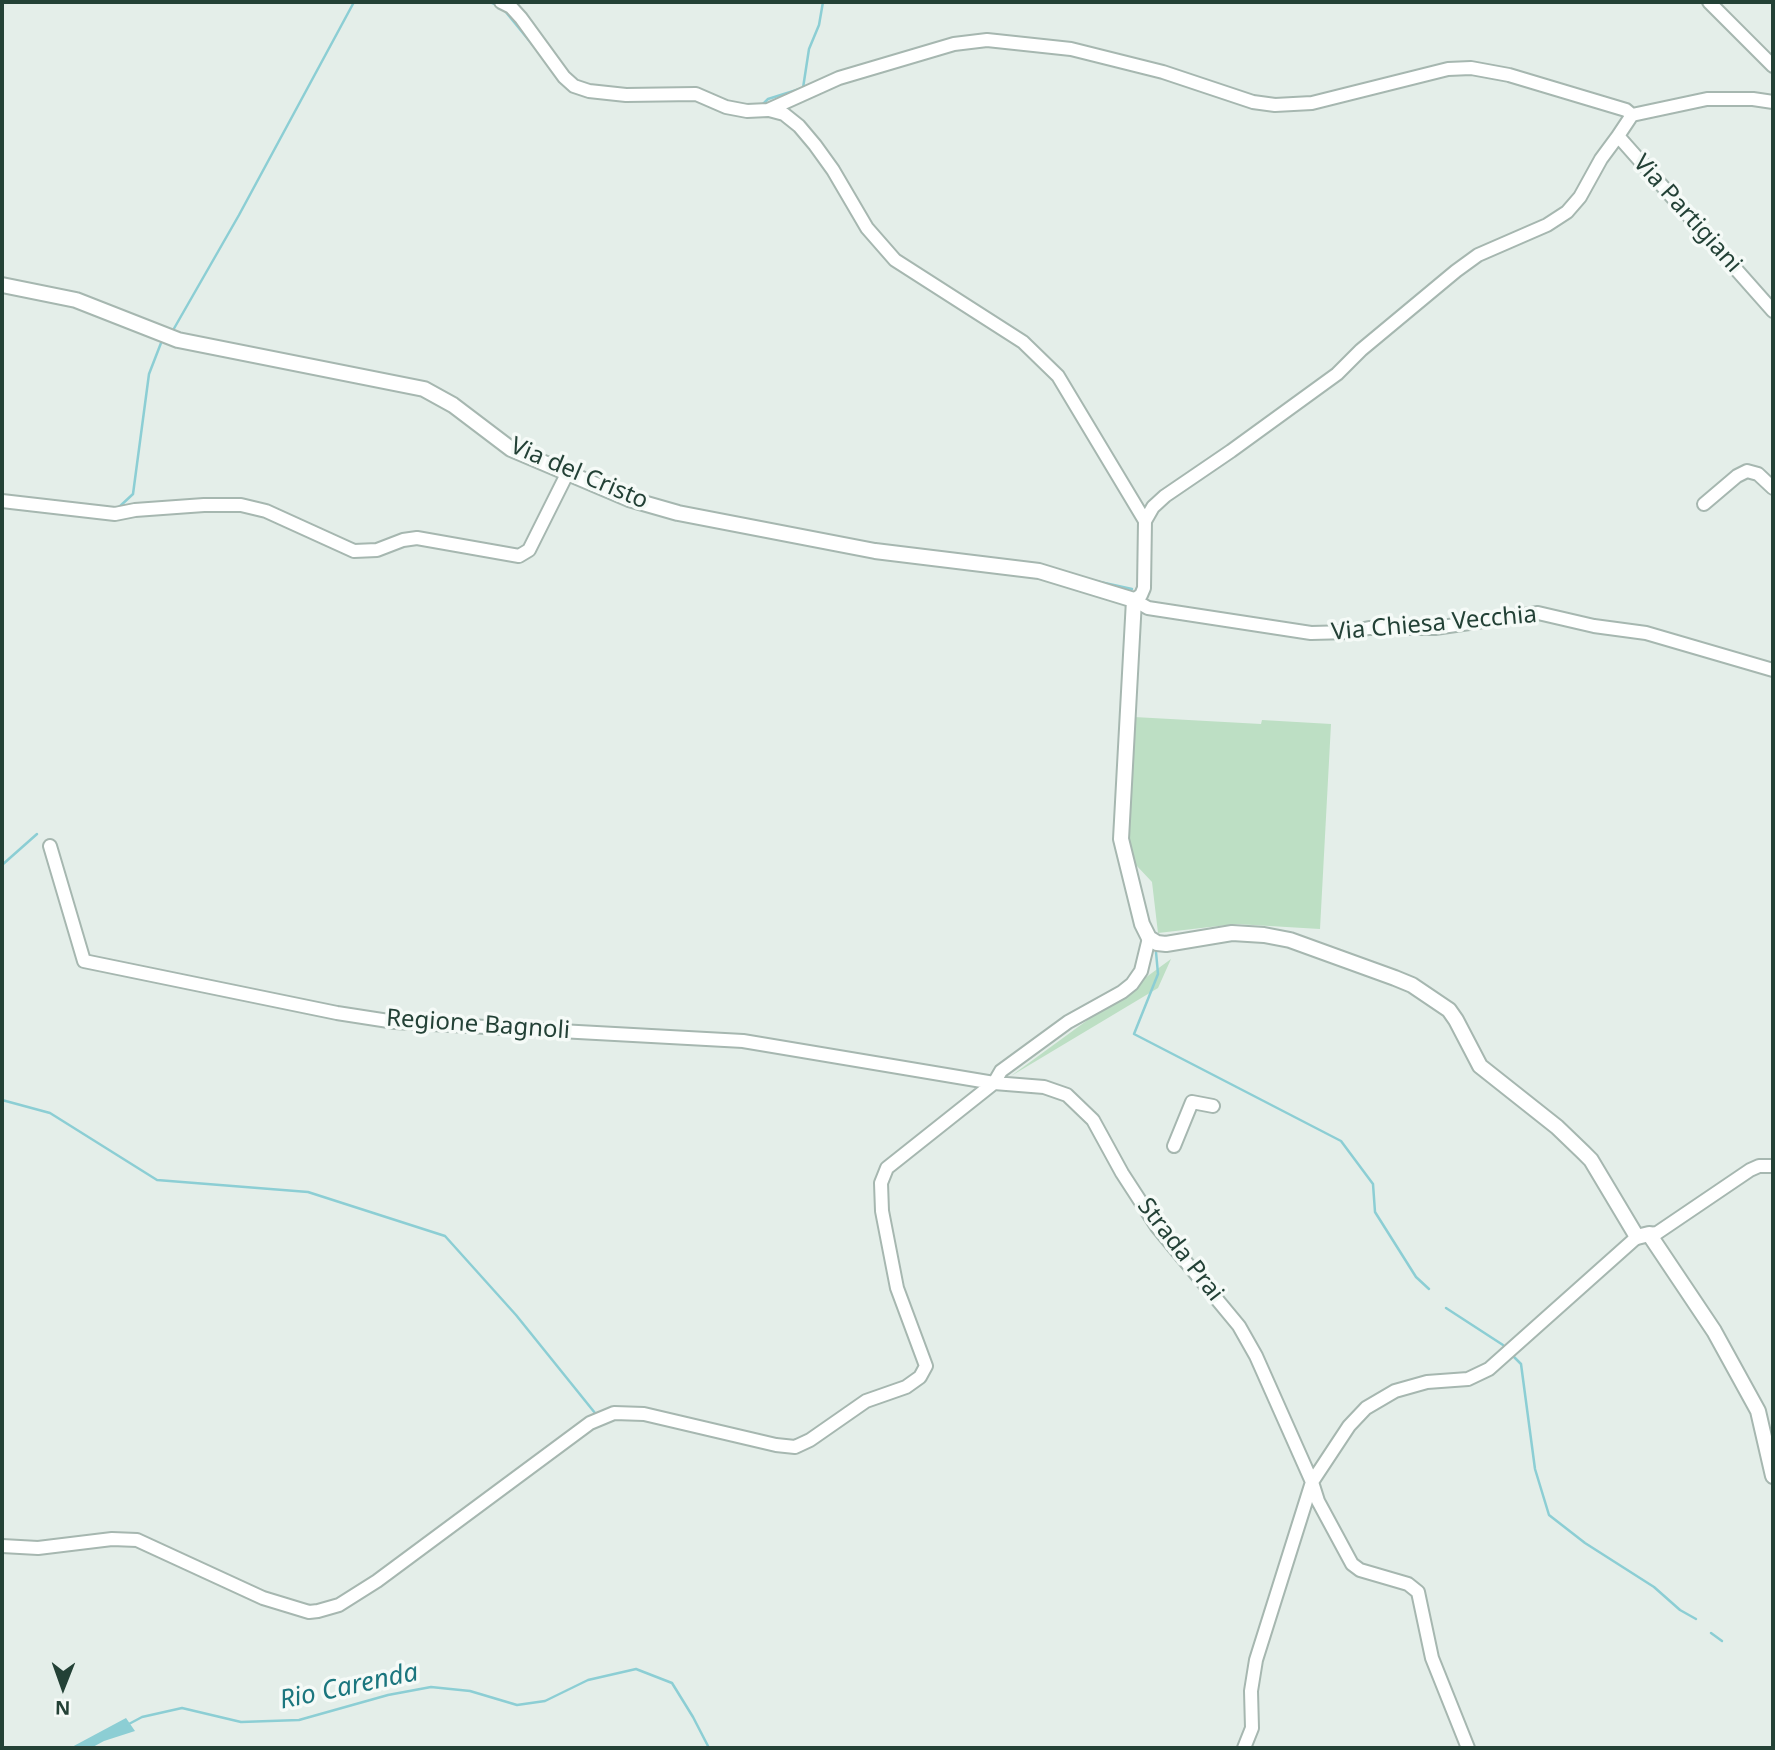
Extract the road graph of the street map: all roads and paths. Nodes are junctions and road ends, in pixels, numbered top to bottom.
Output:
1 (501, 2) edge
2 (1709, 2) edge
3 (1773, 66) edge
4 (1773, 102) edge
5 (768, 110) junction
6 (1632, 115) junction
7 (1618, 136) junction
8 (2, 285) edge
9 (1773, 311) edge
10 (568, 472) junction
11 (1773, 488) edge
12 (1175, 489) junction
13 (2, 502) edge
14 (1704, 504) dead end
15 (1145, 521) junction
16 (1145, 557) junction
17 (1134, 600) junction
18 (1773, 670) edge
19 (50, 846) dead end
20 (1149, 938) junction
21 (994, 1083) junction
22 (1213, 1106) dead end
23 (1174, 1146) dead end
24 (1773, 1166) edge
25 (1643, 1236) junction
26 (1773, 1476) edge
27 (1312, 1482) junction
28 (2, 1546) edge
29 (1244, 1748) edge
30 (1468, 1748) edge

1 - 5 street
2 - 3 street
4 - 6 street
5 - 6 street
5 - 15 street
6 - 7 street, Via Partigiani
7 - 9 street, Via Partigiani
7 - 12 street
8 - 10 street, Via del Cristo
10 - 13 street
10 - 17 street, Via del Cristo
11 - 14 street
12 - 15 street
12 - 16 street
15 - 16 street
16 - 17 street
17 - 18 street, Via Chiesa Vecchia
17 - 20 street
19 - 21 street, Regione Bagnoli
20 - 21 street
20 - 25 street
21 - 27 street, Strada Prai
21 - 28 street
22 - 23 street
24 - 25 street
25 - 26 street
25 - 27 street
27 - 29 street
27 - 30 street, Strada Prai

